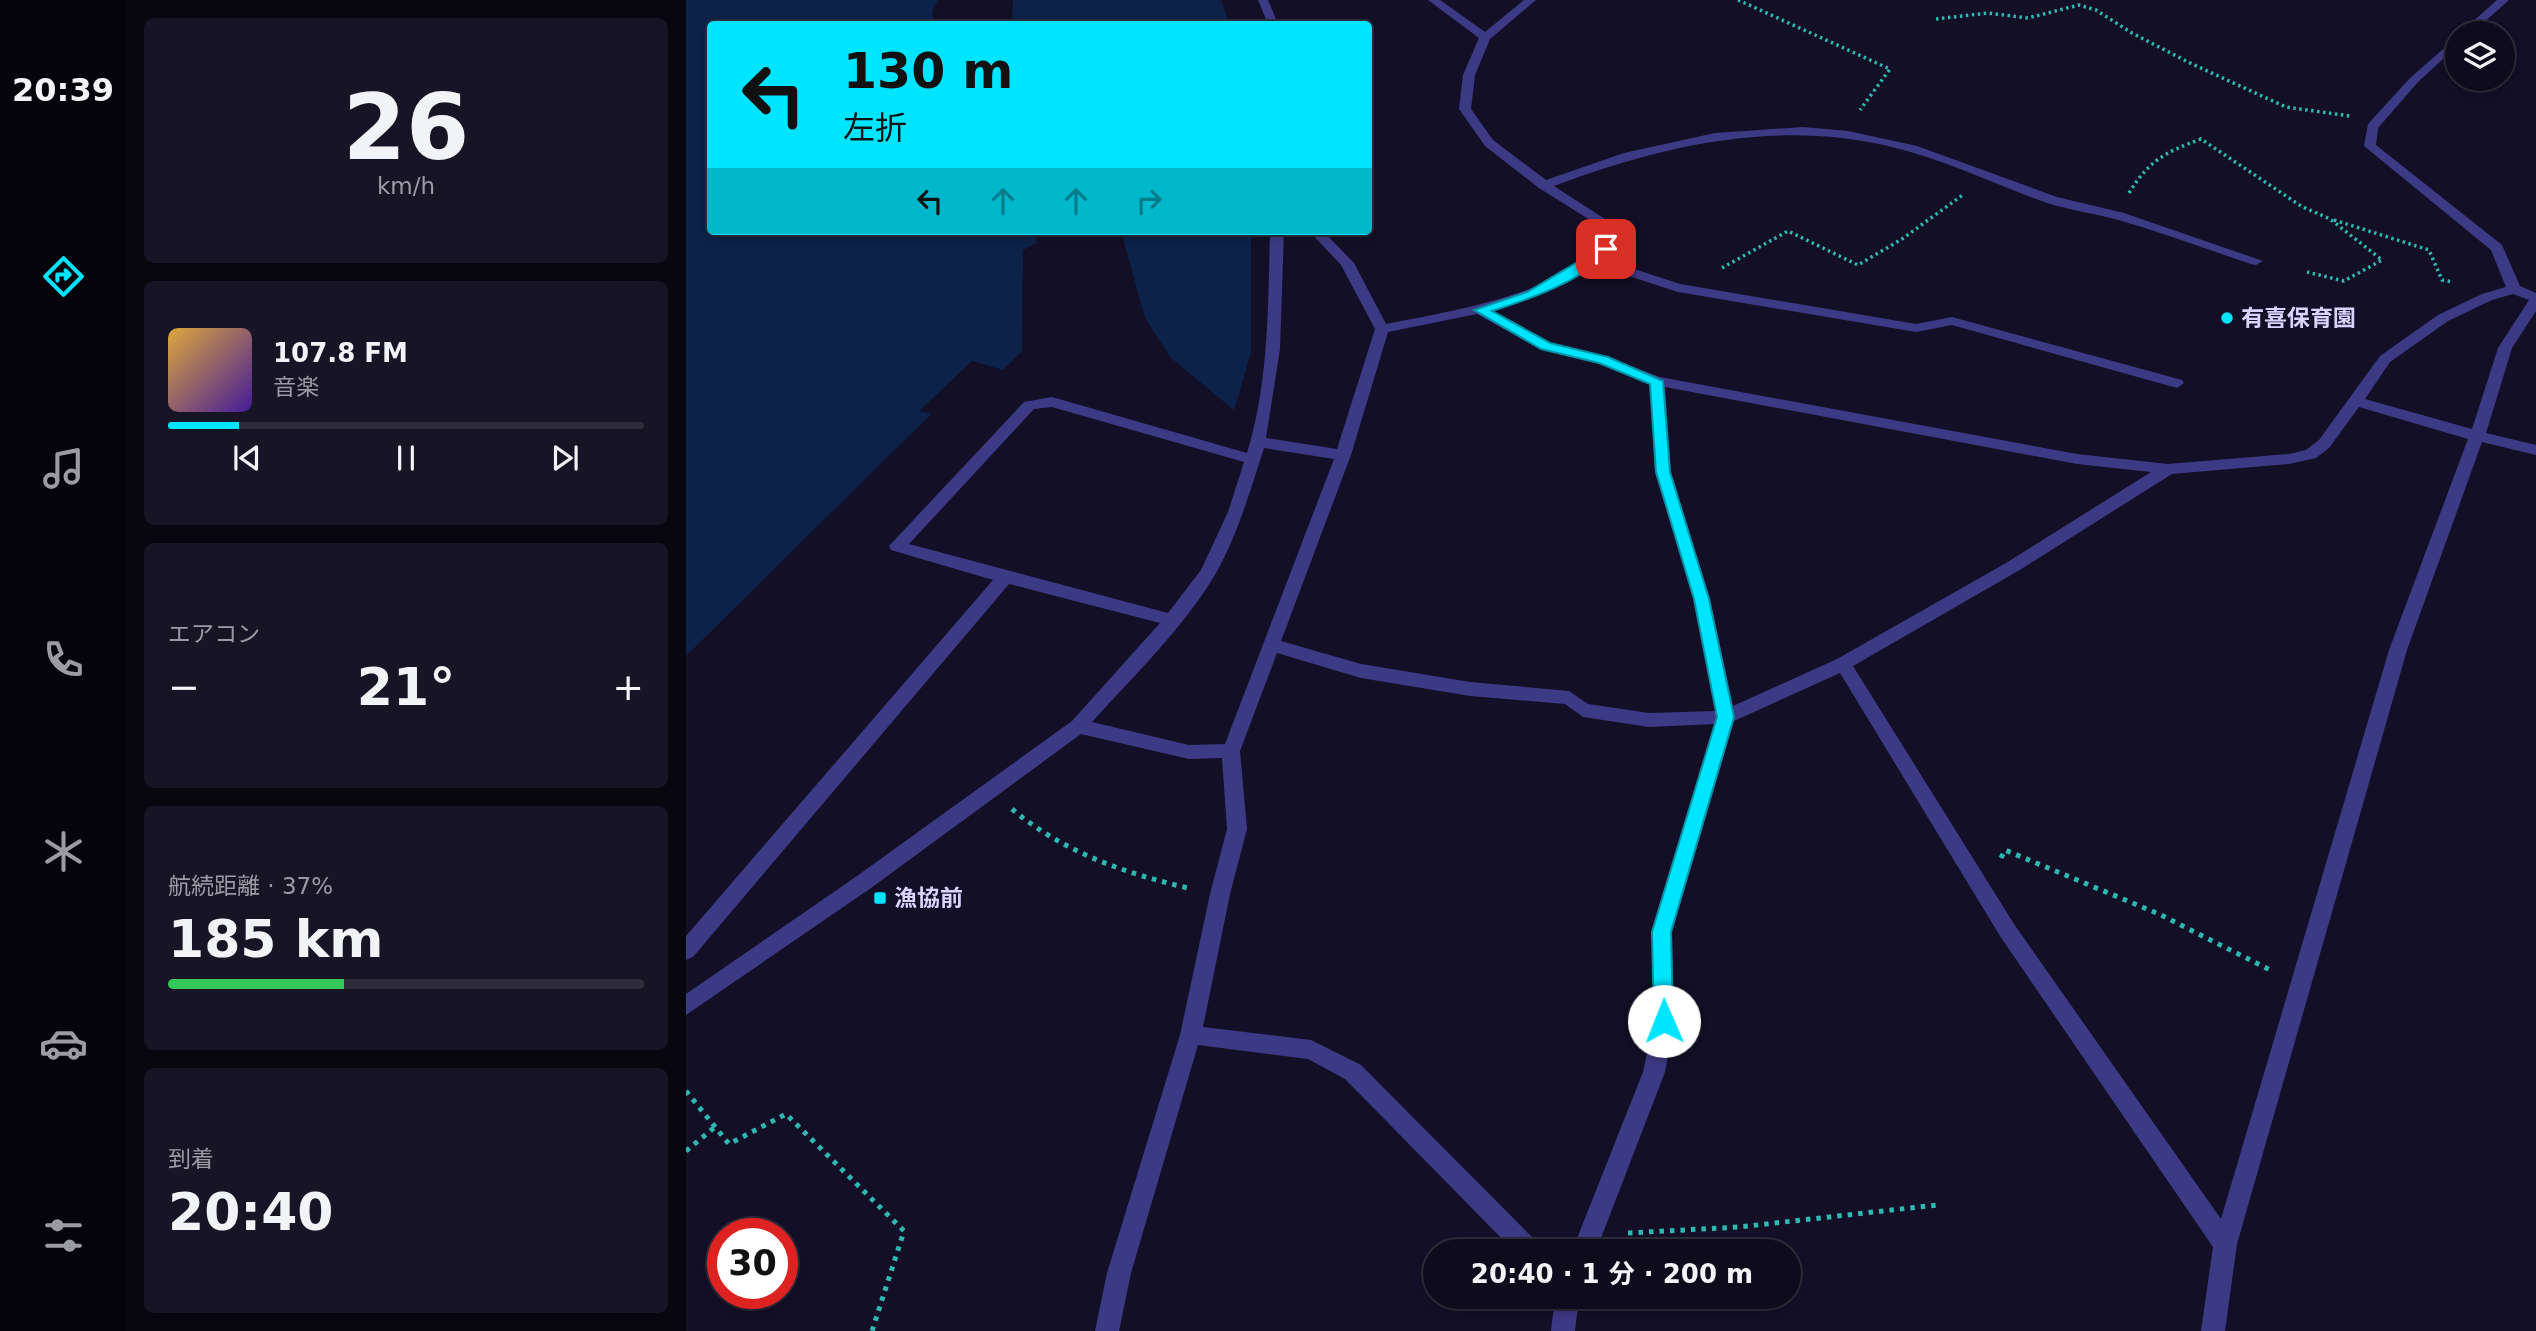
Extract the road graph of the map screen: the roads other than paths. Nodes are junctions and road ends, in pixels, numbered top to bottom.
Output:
1 (1263, 0) edge
2 (1433, 0) edge
3 (1531, 0) edge
4 (2501, 0) edge
5 (1272, 21) edge
6 (2478, 21) edge
7 (1485, 37) junction
8 (2445, 51) edge
9 (1544, 185) junction
10 (1277, 235) edge
11 (1320, 235) edge
12 (1593, 260) junction
13 (2256, 261) dead end
14 (2514, 289) junction
15 (2536, 299) edge
16 (1481, 310) junction
17 (1382, 329) junction
18 (1657, 381) junction
19 (2177, 383) dead end
20 (2356, 401) junction
21 (2477, 436) junction
22 (2536, 450) edge
23 (1254, 451) junction
24 (1343, 456) junction
25 (2168, 469) junction
26 (1005, 577) junction
27 (1171, 620) junction
28 (1272, 645) junction
29 (1843, 664) junction
30 (1726, 717) junction
31 (1078, 726) junction
32 (1231, 751) junction
33 (686, 951) edge
34 (686, 1005) edge
35 (1191, 1035) junction
36 (1518, 1239) edge
37 (1589, 1239) edge
38 (2225, 1244) junction
39 (1566, 1309) edge
40 (1107, 1331) edge
41 (1563, 1331) edge
42 (2213, 1331) edge

1 - 5 street
2 - 7 street
3 - 7 street
4 - 6 street
7 - 9 street
8 - 14 street
9 - 12 street
9 - 13 street
10 - 23 street
11 - 17 street
12 - 16 street
12 - 19 street
14 - 15 street
14 - 20 street
15 - 21 street
16 - 17 street
16 - 18 street
17 - 24 street
18 - 25 street
18 - 30 street
20 - 21 street
20 - 25 street
21 - 22 street
21 - 38 street
23 - 24 street
23 - 26 street
23 - 27 street
24 - 28 street
25 - 29 street
26 - 27 street
26 - 33 street
27 - 31 street
28 - 30 street
28 - 32 street
29 - 30 street
29 - 38 street
30 - 37 street
31 - 32 street
31 - 34 street
32 - 35 street
35 - 36 street
35 - 40 street
38 - 42 street
39 - 41 street

